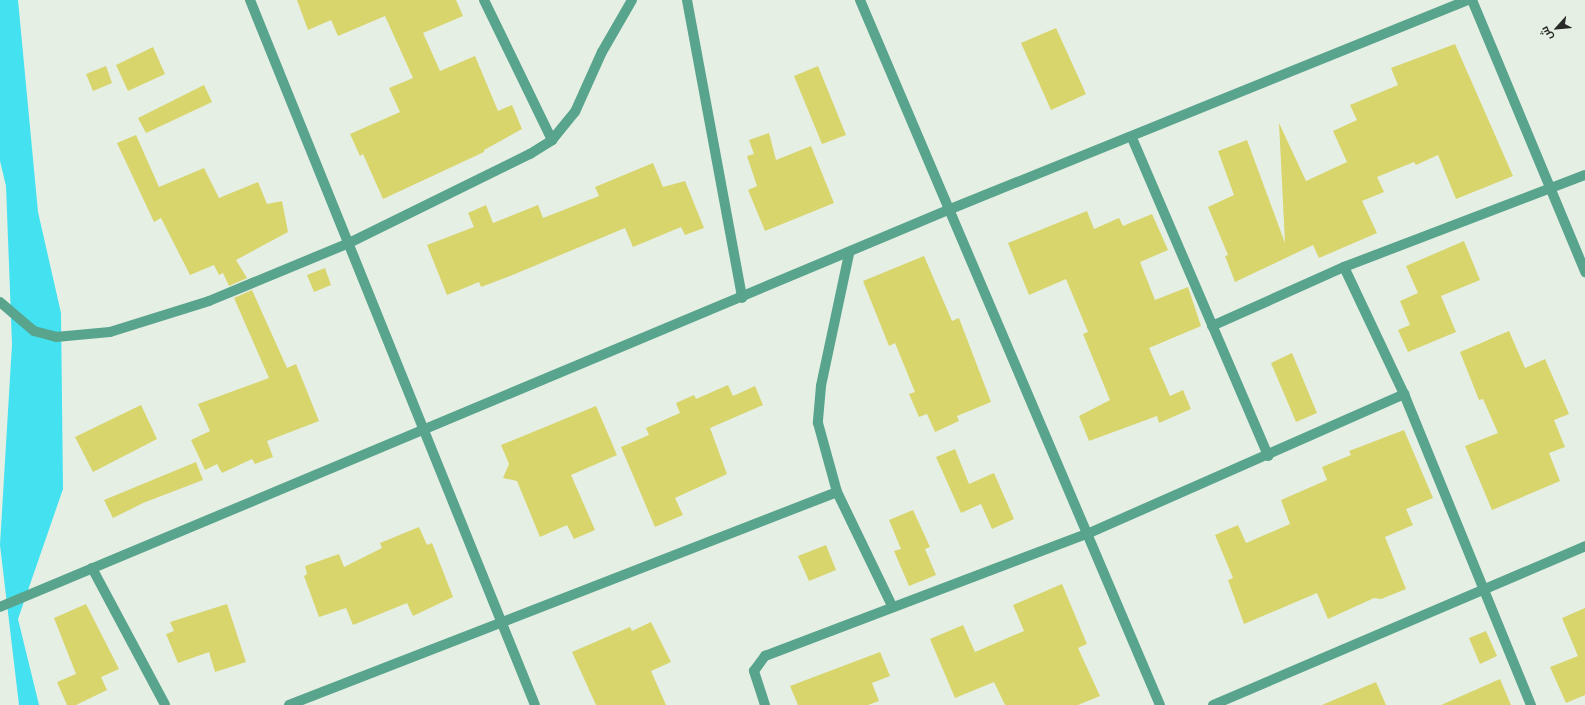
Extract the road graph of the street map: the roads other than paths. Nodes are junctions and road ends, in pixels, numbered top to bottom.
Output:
1 (250, 0) edge
2 (484, 0) edge
3 (632, 0) edge
4 (687, 0) edge
5 (860, 0) edge
6 (1468, 0) edge
7 (1472, 0) edge
8 (1132, 138) junction
9 (552, 140) junction
10 (1585, 175) edge
11 (1552, 188) junction
12 (948, 210) junction
13 (349, 243) junction
14 (849, 254) junction
15 (1344, 267) junction
16 (1585, 272) edge
17 (742, 298) junction
18 (0, 302) edge
19 (1212, 326) junction
20 (1404, 394) junction
21 (425, 428) junction
22 (1268, 456) junction
23 (837, 492) junction
24 (1087, 534) junction
25 (1585, 546) edge
26 (92, 568) junction
27 (1483, 588) junction
28 (892, 606) junction
29 (0, 607) edge
30 (503, 624) junction
31 (165, 705) edge
32 (289, 705) edge
33 (535, 705) edge
34 (765, 705) edge
35 (1160, 705) edge
36 (1213, 705) edge
37 (1531, 705) edge

1 - 13 street
2 - 9 street
3 - 9 street
4 - 17 street
5 - 12 street
6 - 8 street
7 - 11 street
8 - 12 street
8 - 19 street
9 - 13 street
10 - 11 street
11 - 15 street
11 - 16 street
12 - 14 street
12 - 24 street
13 - 18 street
13 - 21 street
14 - 17 street
14 - 23 street
15 - 19 street
15 - 20 street
17 - 21 street
19 - 22 street
20 - 22 street
20 - 27 street
21 - 26 street
21 - 30 street
22 - 24 street
23 - 28 street
23 - 30 street
24 - 28 street
24 - 35 street
25 - 27 street
26 - 29 street
26 - 31 street
27 - 36 street
27 - 37 street
28 - 34 street
30 - 32 street
30 - 33 street

